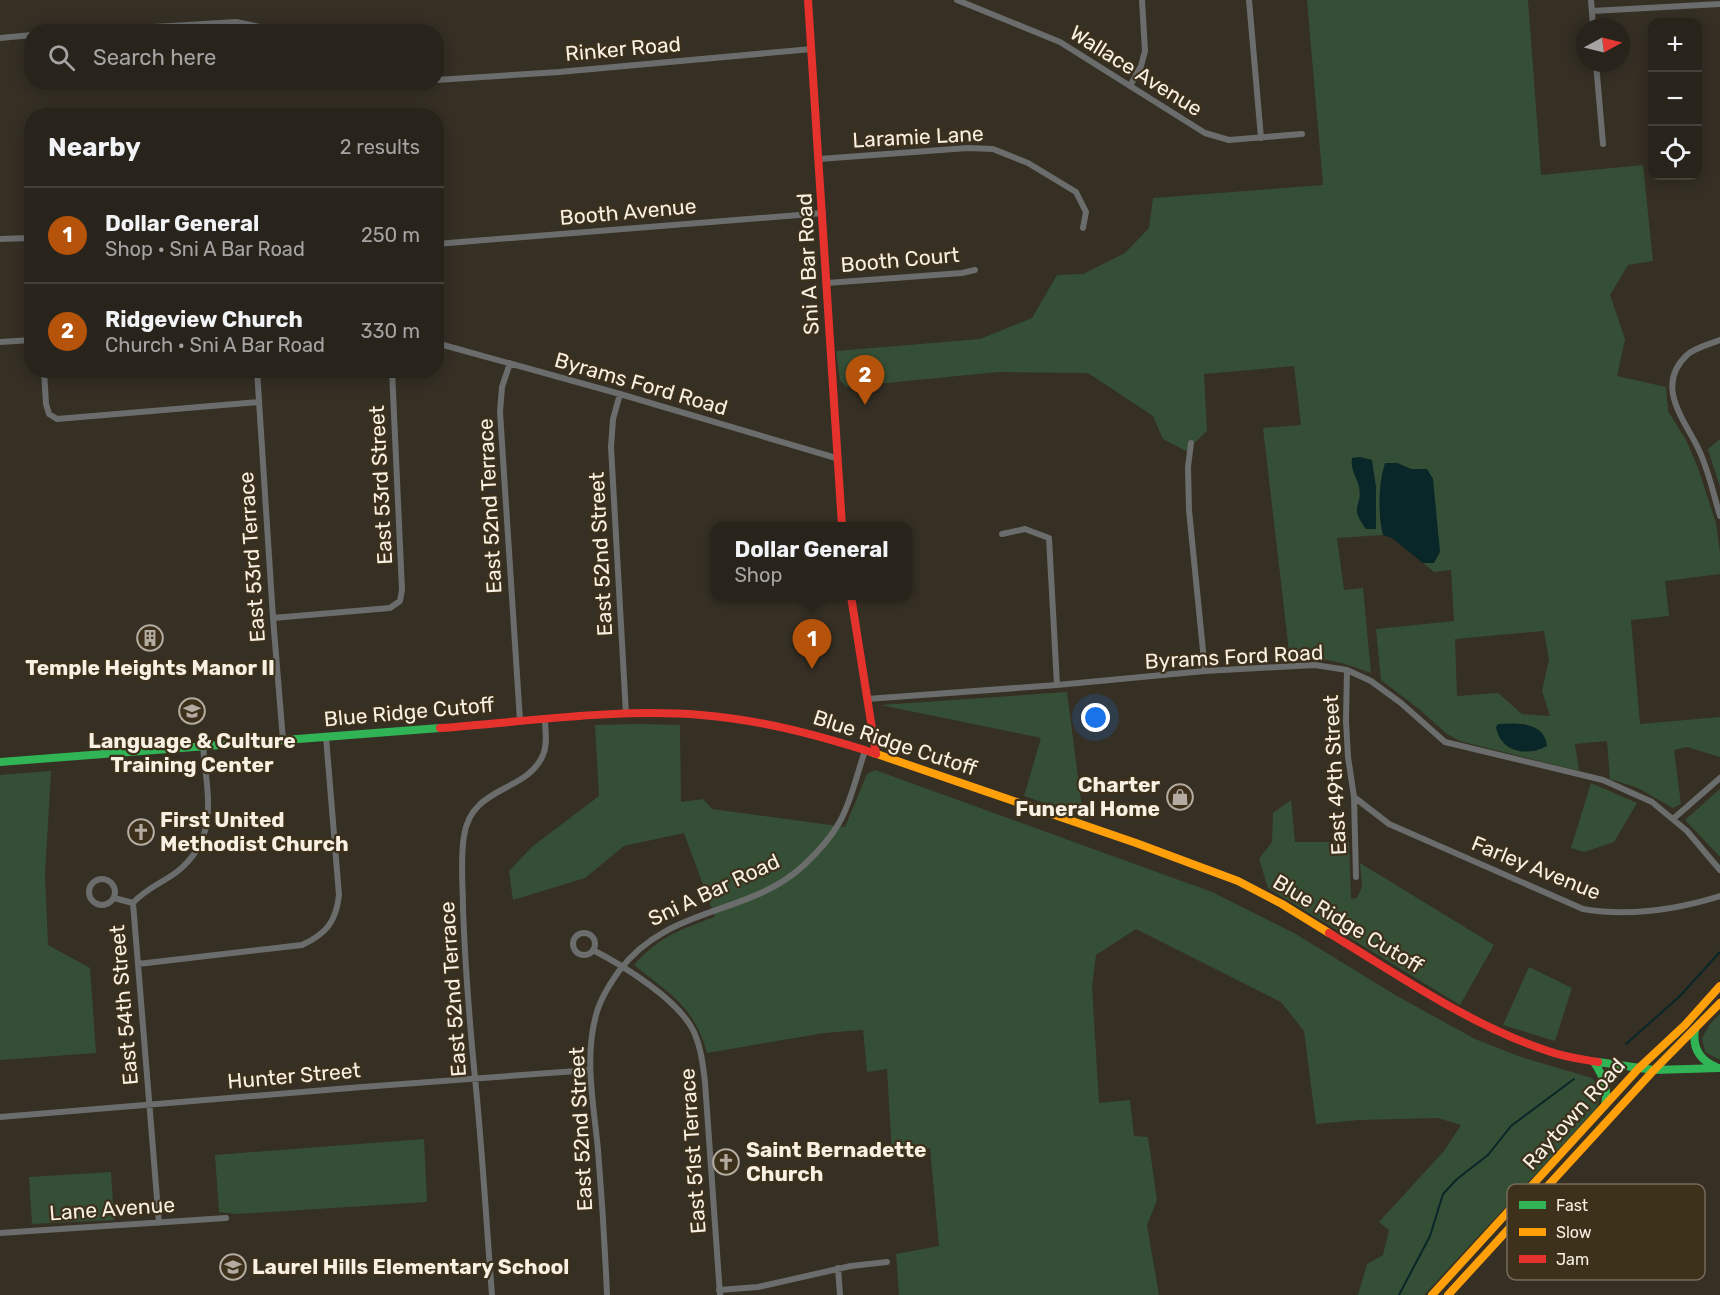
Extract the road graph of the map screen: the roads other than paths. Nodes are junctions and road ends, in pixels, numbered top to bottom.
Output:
1 (808, 0) edge
2 (957, 0) edge
3 (1142, 0) edge
4 (1249, 0) edge
5 (1591, 0) edge
6 (1720, 4) edge
7 (1592, 11) junction
8 (1592, 18) edge
9 (203, 24) edge
10 (246, 24) edge
11 (24, 36) edge
12 (0, 38) edge
13 (812, 49) junction
14 (1597, 72) edge
15 (444, 79) edge
16 (1130, 86) junction
17 (1302, 134) dead end
18 (1261, 138) junction
19 (1603, 144) dead end
20 (819, 159) junction
21 (823, 213) junction
22 (1083, 228) dead end
23 (0, 238) edge
24 (24, 238) edge
25 (444, 243) edge
26 (975, 270) dead end
27 (827, 283) junction
28 (24, 340) edge
29 (1720, 340) edge
30 (0, 342) edge
31 (444, 345) edge
32 (510, 363) junction
33 (44, 378) edge
34 (258, 378) edge
35 (392, 378) edge
36 (620, 394) junction
37 (259, 402) junction
38 (1191, 443) dead end
39 (836, 458) junction
40 (1720, 516) edge
41 (842, 522) edge
42 (1002, 534) dead end
43 (852, 600) edge
44 (273, 618) junction
45 (1347, 670) junction
46 (1205, 671) junction
47 (1057, 685) junction
48 (867, 699) junction
49 (626, 714) junction
50 (545, 719) junction
51 (520, 721) junction
52 (326, 737) junction
53 (283, 740) junction
54 (203, 746) junction
55 (865, 751) junction
56 (876, 754) junction
57 (0, 762) edge
58 (1720, 778) edge
59 (1354, 797) junction
60 (1673, 819) junction
61 (1720, 870) edge
62 (1356, 877) dead end
63 (1720, 896) edge
64 (114, 898) junction
65 (133, 903) junction
66 (593, 950) dead end
67 (138, 964) junction
68 (623, 966) junction
69 (1720, 986) edge
70 (1720, 1003) edge
71 (1695, 1029) junction
72 (1594, 1062) junction
73 (1640, 1068) junction
74 (1719, 1068) edge
75 (590, 1070) junction
76 (1654, 1070) junction
77 (475, 1078) junction
78 (150, 1106) junction
79 (1605, 1106) junction
80 (0, 1117) edge
81 (1534, 1184) edge
82 (1550, 1184) edge
83 (1507, 1213) edge
84 (226, 1218) dead end
85 (159, 1223) junction
86 (1507, 1231) edge
87 (0, 1233) edge
88 (887, 1262) dead end
89 (838, 1268) junction
90 (719, 1293) edge
91 (492, 1295) edge
92 (607, 1295) edge
93 (840, 1295) edge
94 (1432, 1295) edge
95 (1448, 1295) edge

1 - 13 main road, Sni A Bar Road
2 - 16 street, Wallace Avenue
3 - 16 street
4 - 18 street
5 - 7 street
6 - 7 street
7 - 8 street
9 - 10 street
11 - 12 street
13 - 15 street, Rinker Road
13 - 20 main road, Sni A Bar Road
14 - 19 street
16 - 18 street, Wallace Avenue
17 - 18 street, Wallace Avenue
20 - 21 main road, Sni A Bar Road
20 - 22 street, Laramie Lane
21 - 25 street, Booth Avenue
21 - 27 main road, Sni A Bar Road
23 - 24 street
26 - 27 street, Booth Court
27 - 39 main road, Sni A Bar Road
28 - 30 street
29 - 40 street
31 - 32 street, Byrams Ford Road
32 - 36 street, Byrams Ford Road
32 - 51 street, East 52nd Terrace
33 - 37 street
34 - 37 street, East 53rd Terrace
35 - 44 street, East 53rd Street
36 - 39 street, Byrams Ford Road
36 - 49 street, East 52nd Street
37 - 44 street, East 53rd Terrace
38 - 46 street
39 - 41 main road, Sni A Bar Road
42 - 47 street
43 - 48 main road
44 - 53 street, East 53rd Terrace
45 - 46 street, Byrams Ford Road
45 - 59 street, East 49th Street
45 - 60 street, Byrams Ford Road
46 - 47 street, Byrams Ford Road
47 - 48 street, Byrams Ford Road
48 - 56 main road
49 - 50 main road, Blue Ridge Cutoff
49 - 55 main road, Blue Ridge Cutoff
50 - 51 main road, Blue Ridge Cutoff
50 - 77 street, East 52nd Terrace
51 - 52 main road, Blue Ridge Cutoff
52 - 53 main road, Blue Ridge Cutoff
52 - 67 street
53 - 54 main road, Blue Ridge Cutoff
54 - 57 main road, Blue Ridge Cutoff
54 - 65 street, East 54th Street
55 - 56 main road, Blue Ridge Cutoff
55 - 68 street, Sni A Bar Road
56 - 72 main road, Blue Ridge Cutoff
58 - 60 street
59 - 62 street, East 49th Street
59 - 63 street, Farley Avenue
60 - 61 street, Byrams Ford Road
64 - 64 street
64 - 65 street
65 - 67 street, East 54th Street
66 - 68 street
67 - 78 street, East 54th Street
68 - 75 street, East 52nd Street
68 - 90 street, East 51st Terrace
69 - 73 main road, Raytown Road
70 - 71 main road, Raytown Road
71 - 74 main road
71 - 76 main road, Raytown Road
72 - 73 main road, Blue Ridge Cutoff
72 - 79 main road
73 - 76 main road, Blue Ridge Cutoff
73 - 79 main road, Raytown Road
74 - 76 main road, Blue Ridge Cutoff
75 - 77 street, Hunter Street
75 - 92 street, East 52nd Street
76 - 82 main road, Raytown Road
77 - 78 street, Hunter Street
77 - 91 street, East 52nd Terrace
78 - 80 street, Hunter Street
78 - 85 street, East 54th Street
79 - 81 main road, Raytown Road
83 - 94 main road, Raytown Road
84 - 85 street, Lane Avenue
85 - 87 street, Lane Avenue
86 - 95 main road, Raytown Road
88 - 89 street
89 - 90 street
89 - 93 street

